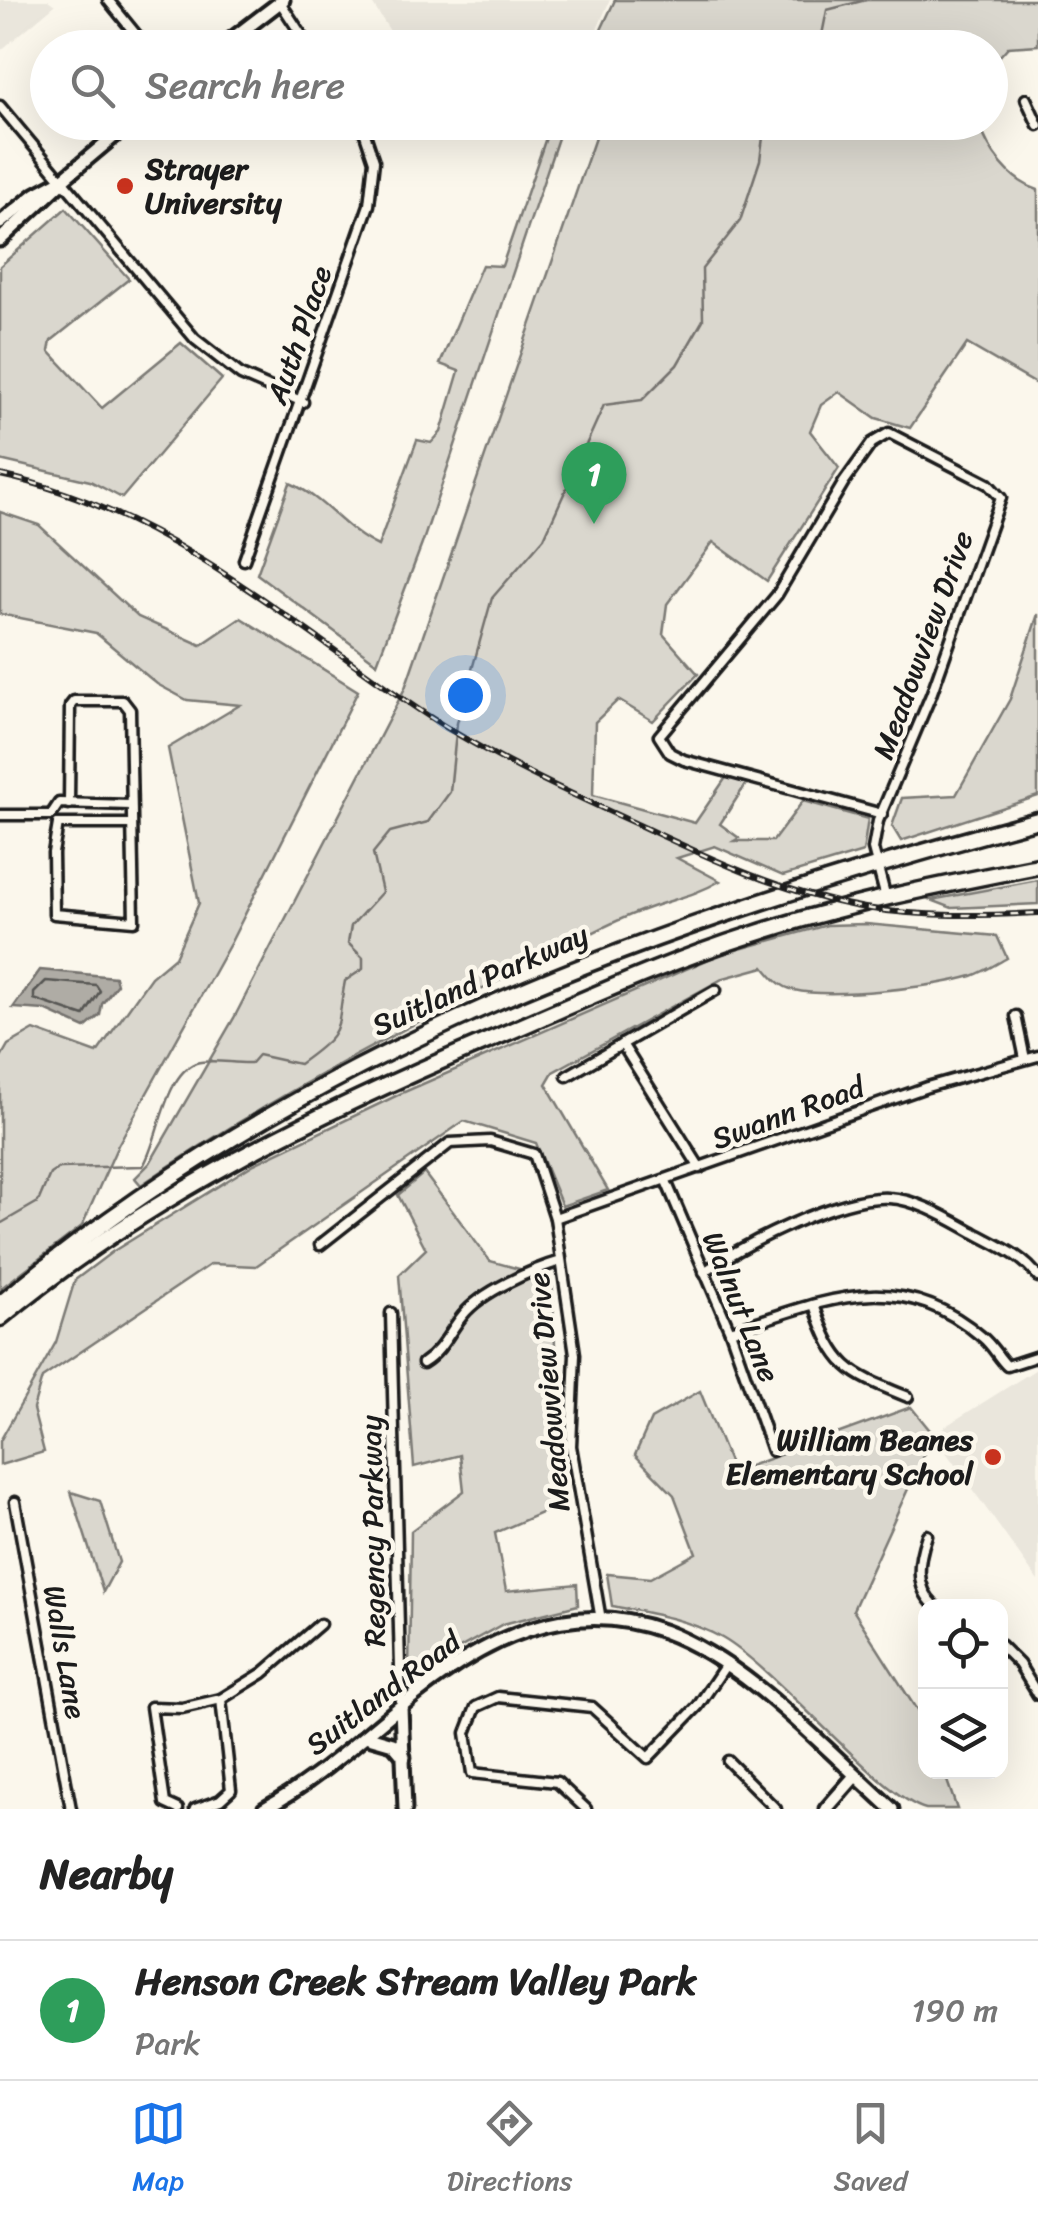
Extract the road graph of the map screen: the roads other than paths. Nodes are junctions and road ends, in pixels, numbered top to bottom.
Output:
1 (108, 0) edge
2 (280, 1) edge
3 (132, 30) edge
4 (243, 30) edge
5 (299, 30) edge
6 (1026, 99) dead end
7 (0, 106) edge
8 (1038, 125) edge
9 (110, 140) edge
10 (370, 140) edge
11 (62, 180) junction
12 (0, 223) edge
13 (0, 240) edge
14 (303, 402) junction
15 (244, 560) dead end
16 (71, 804) junction
17 (130, 805) junction
18 (51, 814) junction
19 (882, 814) junction
20 (0, 815) edge
21 (1038, 820) edge
22 (58, 824) junction
23 (74, 824) junction
24 (130, 824) junction
25 (877, 865) junction
26 (1038, 866) edge
27 (886, 898) junction
28 (716, 990) dead end
29 (1016, 1016) dead end
30 (622, 1044) junction
31 (1038, 1056) edge
32 (1026, 1058) junction
33 (566, 1076) dead end
34 (700, 1168) junction
35 (666, 1181) junction
36 (555, 1218) junction
37 (320, 1245) dead end
38 (561, 1261) junction
39 (1037, 1271) edge
40 (704, 1272) junction
41 (0, 1304) edge
42 (814, 1305) junction
43 (391, 1313) dead end
44 (0, 1318) edge
45 (730, 1331) junction
46 (1038, 1356) edge
47 (422, 1363) dead end
48 (908, 1397) dead end
49 (772, 1451) dead end
50 (14, 1502) dead end
51 (927, 1535) dead end
52 (930, 1599) edge
53 (601, 1620) junction
54 (320, 1624) dead end
55 (1008, 1654) edge
56 (728, 1662) junction
57 (1038, 1695) edge
58 (221, 1699) junction
59 (402, 1707) junction
60 (365, 1736) junction
61 (404, 1757) junction
62 (728, 1761) dead end
63 (855, 1776) junction
64 (211, 1807) edge
65 (71, 1809) edge
66 (178, 1809) edge
67 (195, 1809) edge
68 (264, 1809) edge
69 (405, 1809) edge
70 (586, 1809) edge
71 (776, 1809) edge
72 (826, 1809) edge
73 (892, 1809) edge

1 - 3 street
2 - 4 main road
2 - 5 street
6 - 8 street
7 - 11 street
9 - 11 main road
10 - 14 street, Auth Place
11 - 12 main road
11 - 13 main road
11 - 14 street
14 - 15 street, Auth Place
16 - 17 street
16 - 17 street
16 - 18 street
16 - 23 street
17 - 24 street
18 - 20 street
18 - 22 street
19 - 19 street, Meadowview Drive
19 - 25 street, Meadowview Drive
21 - 25 highway, Suitland Parkway
22 - 23 street
22 - 24 street
23 - 24 street
25 - 27 street, Meadowview Drive
25 - 41 highway, Suitland Parkway
26 - 27 highway, Suitland Parkway
27 - 44 highway, Suitland Parkway
28 - 30 street
29 - 32 street
30 - 33 street
30 - 34 street
31 - 32 street, Swann Road
32 - 34 street, Swann Road
34 - 35 street, Swann Road
35 - 36 street, Swann Road
35 - 40 street, Walnut Lane
36 - 37 street, Meadowview Drive
36 - 38 street, Meadowview Drive
38 - 47 street
38 - 53 street, Meadowview Drive
39 - 40 street
40 - 45 street, Walnut Lane
42 - 45 street
42 - 46 street
42 - 48 street
43 - 59 street, Regency Parkway
45 - 49 street, Walnut Lane
50 - 65 street, Walls Lane
51 - 52 street
53 - 56 main road, Suitland Road
53 - 59 main road, Suitland Road
54 - 58 street
55 - 57 street
56 - 63 main road, Suitland Road
56 - 70 street
58 - 64 street
58 - 66 street
59 - 60 main road, Suitland Road
59 - 61 main road, Regency Parkway
60 - 61 main road
60 - 68 main road, Suitland Road
61 - 69 main road, Regency Parkway
62 - 71 street
63 - 72 main road
63 - 73 main road, Suitland Road
64 - 67 street

